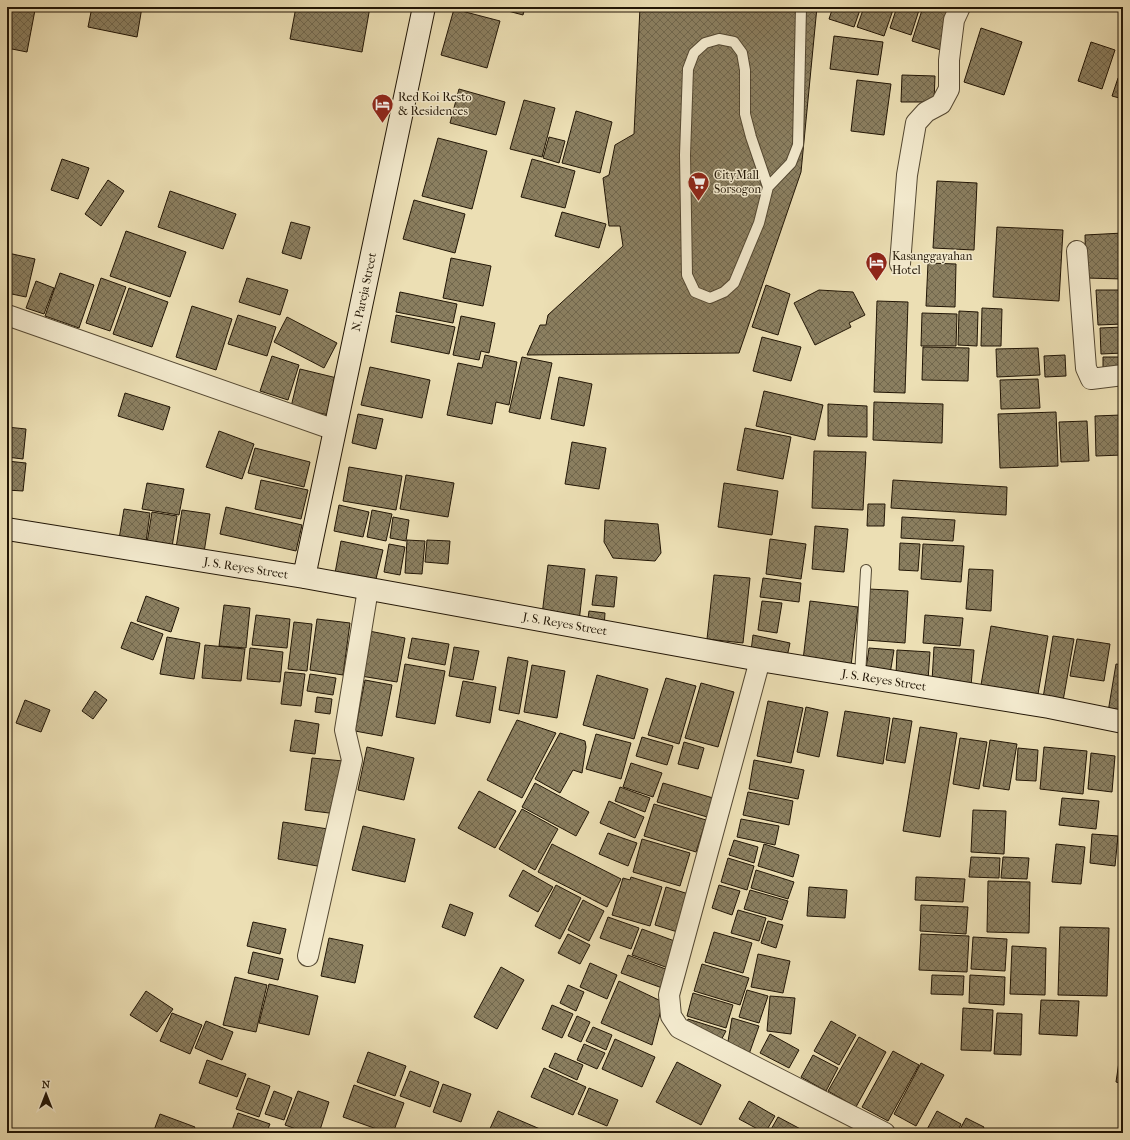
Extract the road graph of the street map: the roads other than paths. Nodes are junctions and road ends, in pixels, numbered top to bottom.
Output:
1 (424, 7) edge
2 (801, 7) edge
3 (960, 7) edge
4 (768, 187) junction
5 (1077, 251) dead end
6 (900, 264) dead end
7 (7, 315) edge
8 (1123, 375) edge
9 (335, 430) junction
10 (7, 529) edge
11 (866, 570) dead end
12 (304, 577) junction
13 (368, 588) junction
14 (760, 660) junction
15 (860, 676) junction
16 (1123, 722) edge
17 (308, 956) dead end
18 (885, 1133) edge

1 - 9 street, N. Pareja Street
2 - 4 lane
3 - 6 street
4 - 4 lane
5 - 8 street
7 - 9 street
9 - 12 street, N. Pareja Street
10 - 12 street, J. S. Reyes Street
11 - 15 lane
12 - 13 street, J. S. Reyes Street
13 - 14 street, J. S. Reyes Street
13 - 17 street
14 - 15 street, J. S. Reyes Street
14 - 18 street
15 - 16 street, J. S. Reyes Street

